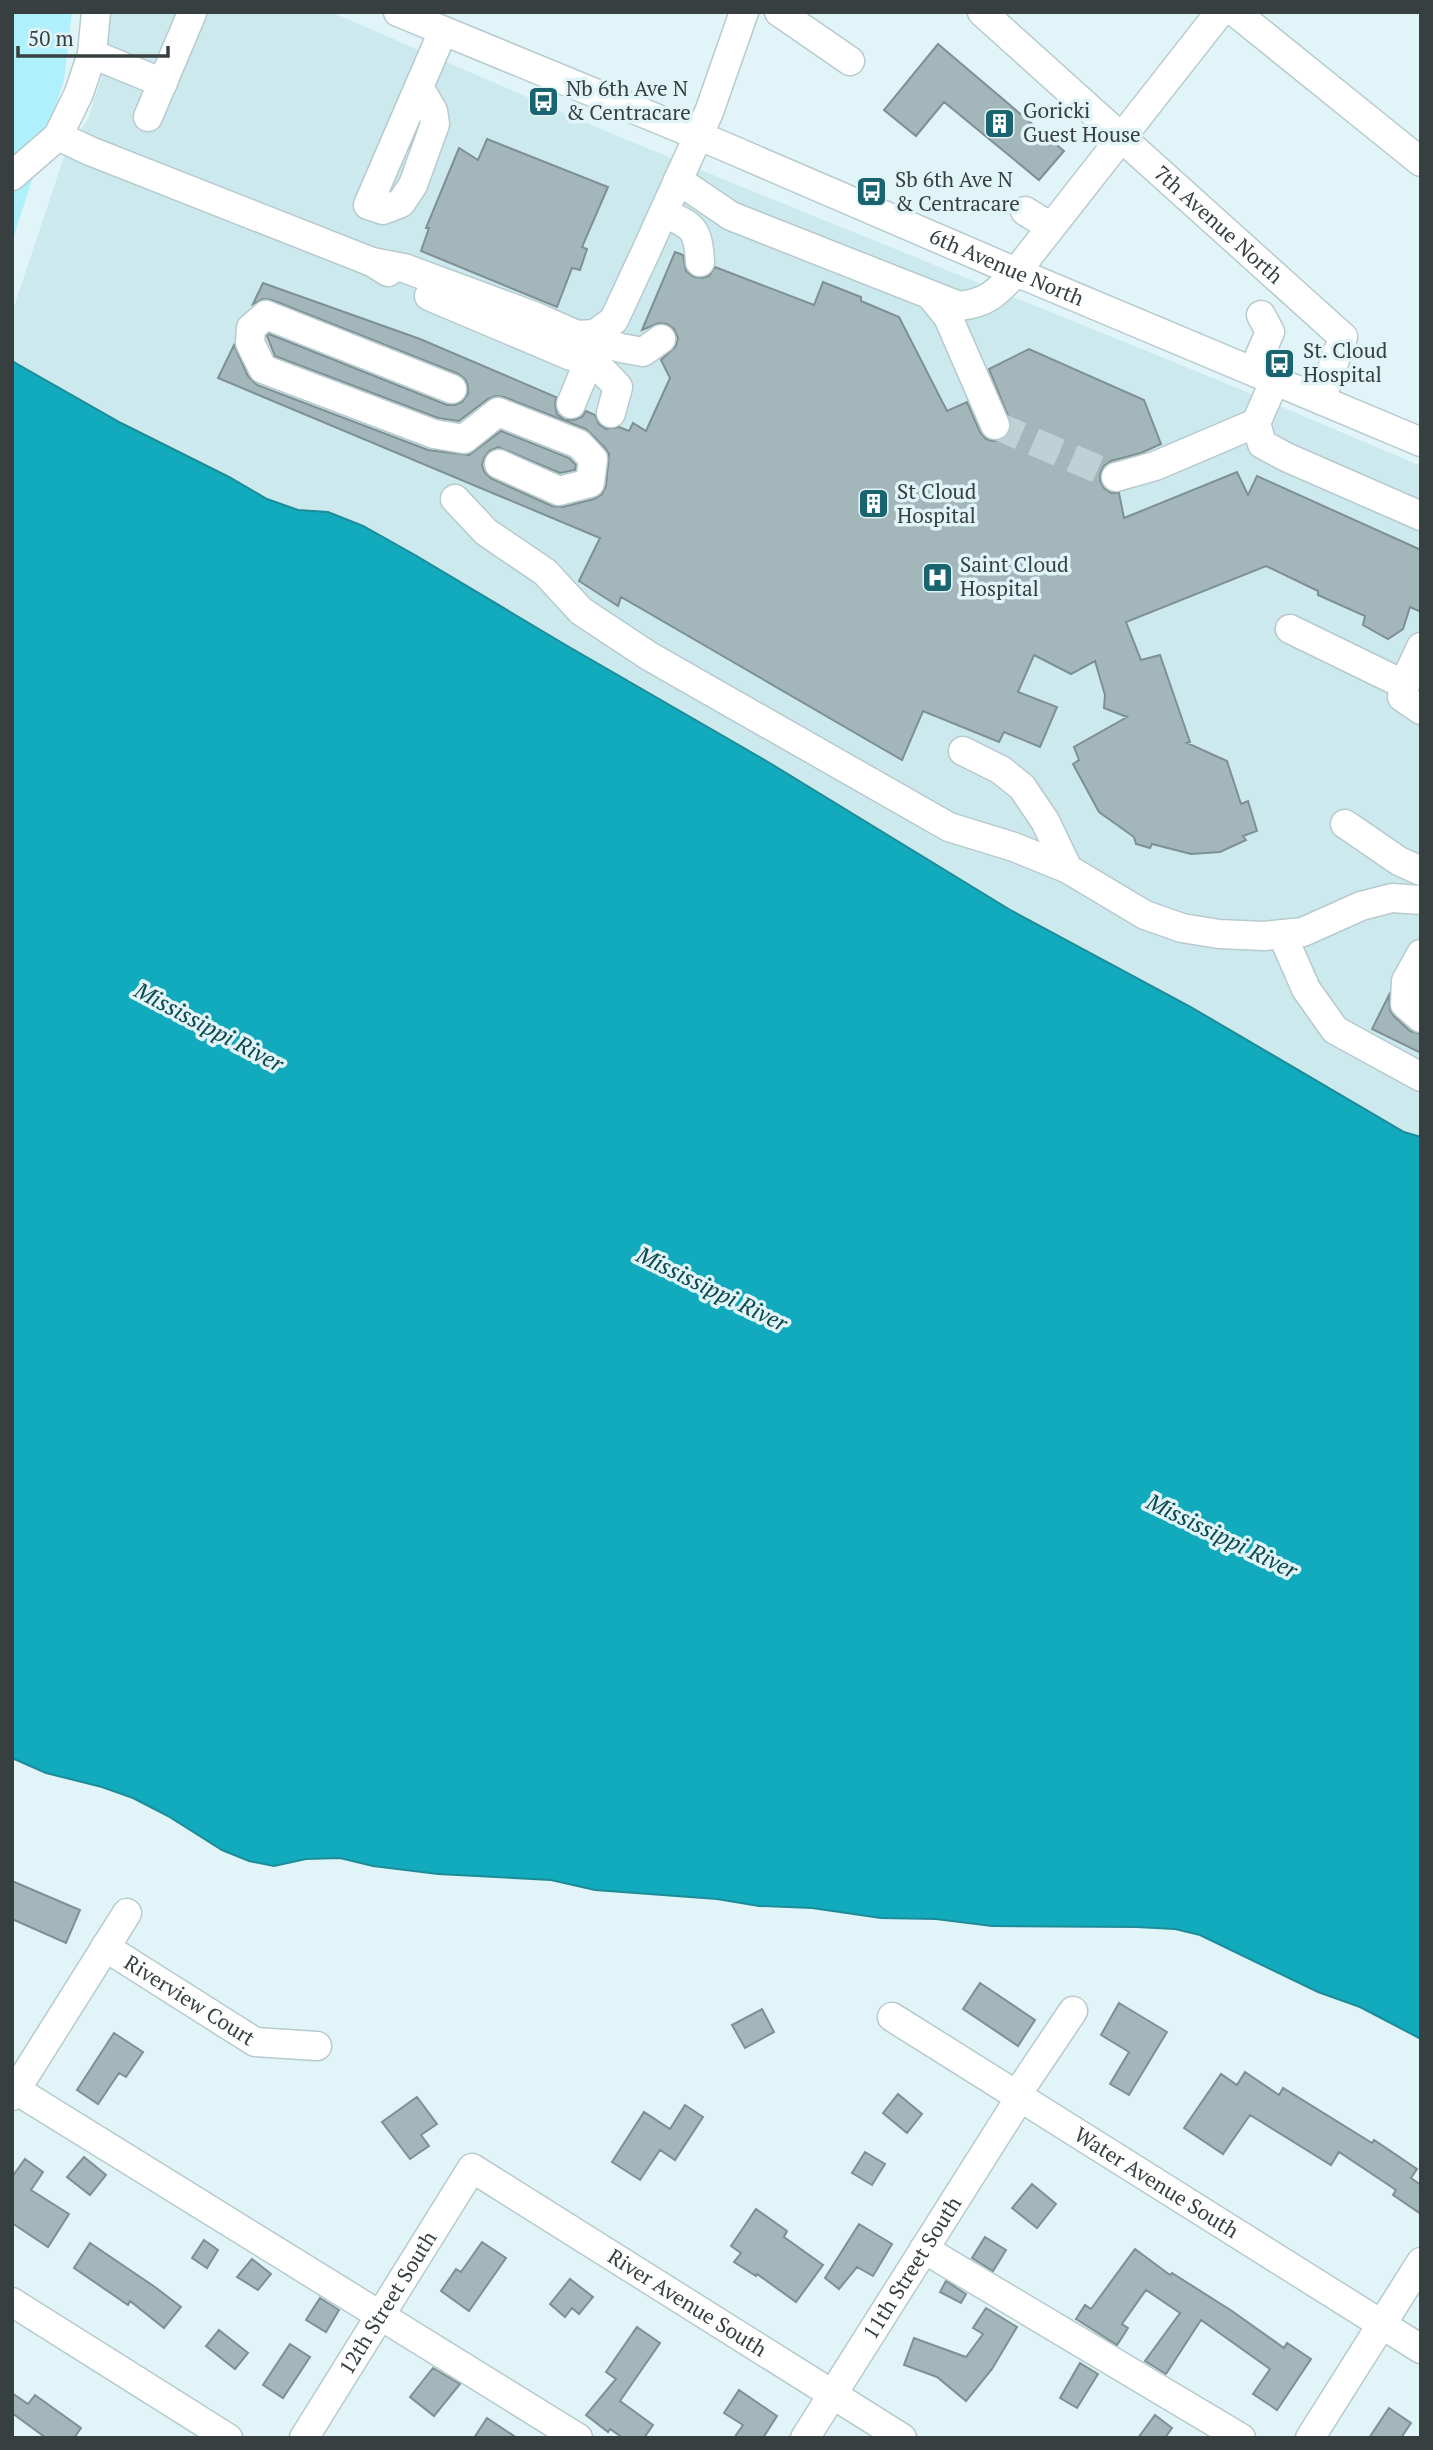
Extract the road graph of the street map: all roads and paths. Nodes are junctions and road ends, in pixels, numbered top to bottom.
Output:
1 (96, 12) edge
2 (398, 12) edge
3 (744, 12) edge
4 (779, 12) edge
5 (982, 12) edge
6 (1220, 12) edge
7 (1235, 12) edge
8 (192, 13) edge
9 (443, 31) junction
10 (92, 54) junction
11 (849, 61) dead end
12 (163, 83) junction
13 (419, 87) dead end
14 (148, 117) dead end
15 (58, 135) junction
16 (698, 136) junction
17 (1120, 138) junction
18 (1421, 162) edge
19 (12, 176) edge
20 (678, 180) junction
21 (1025, 211) dead end
22 (664, 213) junction
23 (1051, 226) junction
24 (700, 262) dead end
25 (1016, 272) junction
26 (931, 296) junction
27 (1262, 315) dead end
28 (661, 339) dead end
29 (587, 350) junction
30 (1264, 376) junction
31 (452, 389) dead end
32 (1321, 400) junction
33 (570, 404) dead end
34 (611, 413) dead end
35 (1256, 424) junction
36 (995, 425) tunnel mouth
37 (1421, 442) edge
38 (499, 464) dead end
39 (1116, 477) tunnel mouth
40 (455, 499) dead end
41 (1421, 516) edge
42 (1290, 629) dead end
43 (1421, 647) edge
44 (1405, 685) junction
45 (1421, 709) edge
46 (963, 751) dead end
47 (1345, 824) dead end
48 (1068, 869) junction
49 (1421, 871) edge
50 (1421, 900) edge
51 (1282, 934) junction
52 (1421, 954) edge
53 (1421, 1018) edge
54 (1421, 1077) edge
55 (127, 1913) dead end
56 (106, 1947) junction
57 (1073, 2011) dead end
58 (892, 2018) dead end
59 (317, 2046) dead end
60 (14, 2093) edge
61 (1017, 2098) junction
62 (472, 2168) joint
63 (924, 2249) junction
64 (1421, 2262) edge
65 (12, 2302) edge
66 (381, 2314) junction
67 (1381, 2323) junction
68 (1421, 2348) edge
69 (831, 2395) junction
70 (228, 2438) edge
71 (304, 2438) edge
72 (578, 2438) edge
73 (805, 2438) edge
74 (902, 2438) edge
75 (1241, 2438) edge
76 (1310, 2438) edge

1 - 10 street
2 - 9 street, 6th Avenue North
3 - 16 street
4 - 11 street
5 - 17 street, 7th Avenue North
6 - 17 street
7 - 18 street
8 - 12 street
9 - 13 street
9 - 16 street, 6th Avenue North
10 - 12 street
10 - 15 street
12 - 14 street
15 - 19 street
15 - 29 street
16 - 20 street
16 - 25 street, 6th Avenue North
17 - 23 street
17 - 32 street, 7th Avenue North
20 - 22 street
20 - 26 street
21 - 23 street
22 - 24 street
22 - 29 street
23 - 25 street
25 - 26 street
25 - 30 street, 6th Avenue North
26 - 36 street
27 - 30 street
28 - 29 street
29 - 33 street
29 - 34 street
30 - 32 street, 6th Avenue North
30 - 35 street
31 - 38 street
32 - 37 street, 6th Avenue North
35 - 39 street
35 - 41 street
40 - 48 street
42 - 44 street
43 - 44 street
44 - 45 street
46 - 48 street
47 - 49 street
48 - 51 street
50 - 51 street
51 - 54 street
52 - 53 street
55 - 56 street
56 - 59 street, Riverview Court
56 - 60 street
57 - 61 street, 11th Street South
58 - 61 street, Water Avenue South
60 - 66 street
61 - 63 street, 11th Street South
61 - 67 street, Water Avenue South
62 - 66 street, 12th Street South
62 - 69 street, River Avenue South
63 - 69 street, 11th Street South
63 - 75 street
64 - 67 street
65 - 70 street
66 - 71 street, 12th Street South
66 - 72 street
67 - 68 street, Water Avenue South
67 - 76 street
69 - 73 street, 11th Street South
69 - 74 street, River Avenue South

